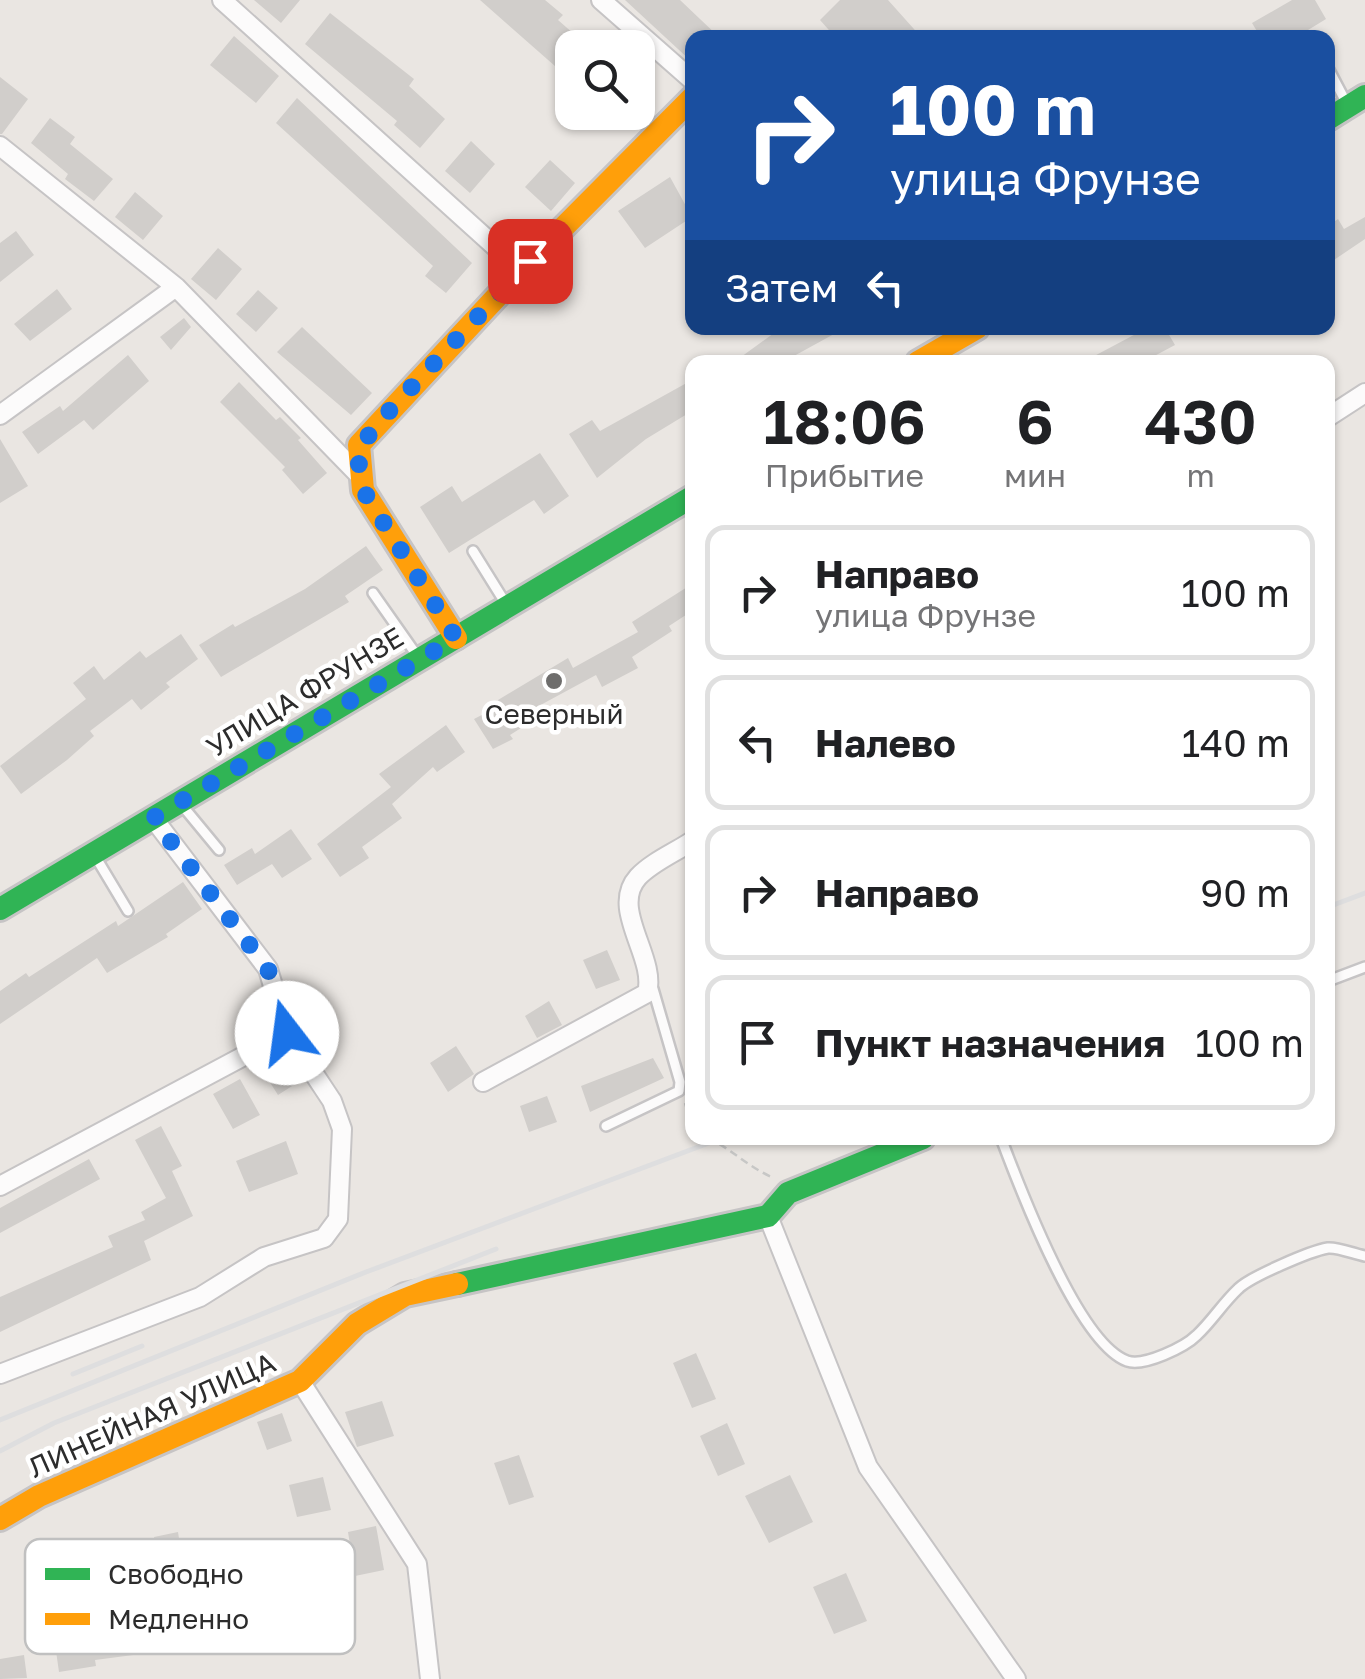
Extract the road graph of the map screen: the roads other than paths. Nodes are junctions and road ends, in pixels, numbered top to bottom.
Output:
1 (222, 0) edge
2 (601, 0) edge
3 (685, 74) edge
4 (1335, 82) edge
5 (685, 105) edge
6 (1347, 107) edge
7 (0, 146) edge
8 (522, 270) junction
9 (176, 286) junction
10 (965, 335) edge
11 (930, 355) edge
12 (1365, 393) edge
13 (1335, 412) edge
14 (0, 416) edge
15 (359, 475) junction
16 (685, 501) edge
17 (473, 552) dead end
18 (373, 593) dead end
19 (508, 607) junction
20 (456, 638) junction
21 (420, 659) junction
22 (180, 802) junction
23 (153, 818) junction
24 (685, 846) edge
25 (219, 850) dead end
26 (94, 853) junction
27 (0, 909) edge
28 (128, 911) dead end
29 (1365, 966) edge
30 (1335, 978) edge
31 (650, 981) junction
32 (287, 1033) junction
33 (483, 1082) dead end
34 (606, 1126) dead end
35 (906, 1145) edge
36 (1004, 1145) edge
37 (0, 1186) edge
38 (768, 1216) junction
39 (1365, 1256) edge
40 (0, 1374) edge
41 (300, 1382) junction
42 (0, 1519) edge
43 (430, 1679) edge
44 (1016, 1679) edge

1 - 8 street
2 - 3 street
4 - 6 lane
5 - 8 street
7 - 9 street
8 - 15 street
9 - 14 street
9 - 15 street
10 - 11 street
12 - 13 street
15 - 20 street
16 - 19 street, УЛИЦА ФРУНЗЕ
17 - 19 lane
18 - 21 lane
19 - 20 street, УЛИЦА ФРУНЗЕ
20 - 21 street, УЛИЦА ФРУНЗЕ
21 - 22 street, УЛИЦА ФРУНЗЕ
22 - 23 street, УЛИЦА ФРУНЗЕ
22 - 25 lane
23 - 26 street, УЛИЦА ФРУНЗЕ
23 - 32 street
24 - 31 street
26 - 27 street, УЛИЦА ФРУНЗЕ
26 - 28 lane
29 - 30 lane
31 - 33 street
31 - 34 lane
32 - 37 street
32 - 40 street
35 - 38 street
36 - 39 lane
38 - 41 street
38 - 44 street
41 - 42 street, ЛИНЕЙНАЯ УЛИЦА
41 - 43 street, ЛИНЕЙНАЯ УЛИЦА

